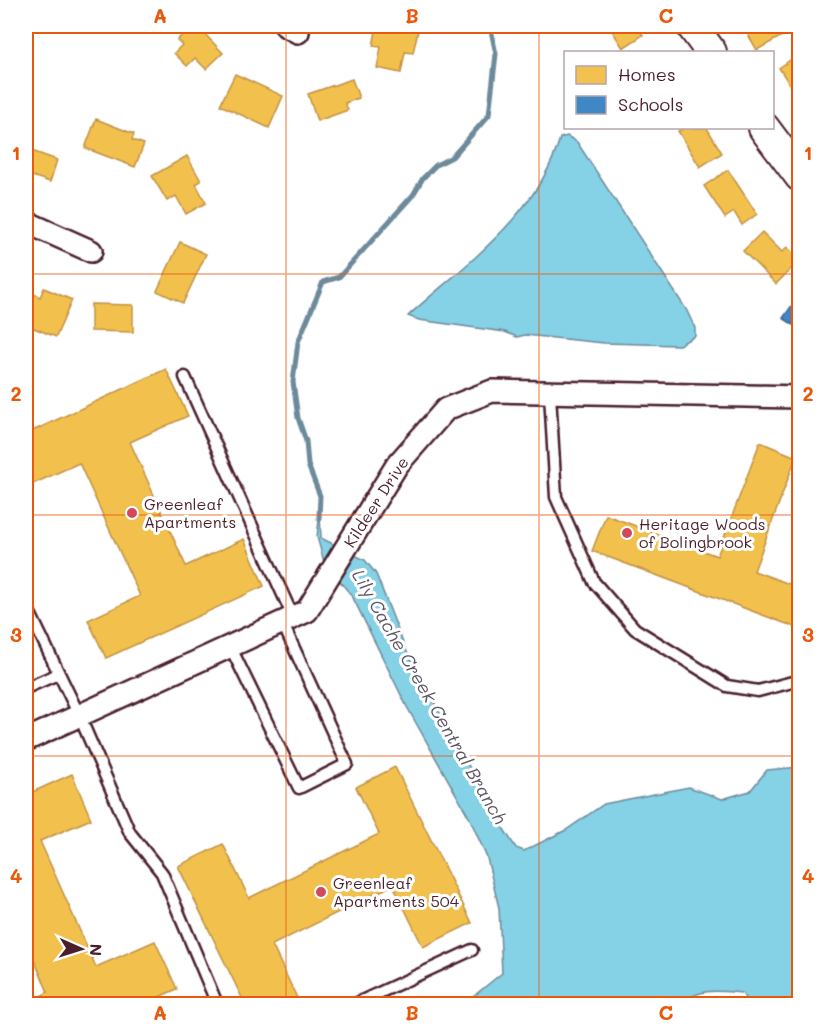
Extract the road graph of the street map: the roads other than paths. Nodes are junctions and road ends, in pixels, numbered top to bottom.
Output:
1 (692, 26) edge
2 (710, 51) edge
3 (765, 129) edge
4 (800, 176) edge
5 (26, 222) edge
6 (91, 251) dead end
7 (185, 377) dead end
8 (550, 394) junction
9 (800, 396) edge
10 (26, 605) edge
11 (288, 620) junction
12 (31, 630) edge
13 (230, 646) junction
14 (58, 674) junction
15 (800, 680) edge
16 (26, 688) edge
17 (79, 716) junction
18 (26, 740) edge
19 (472, 950) dead end
20 (217, 1005) edge
21 (355, 1005) edge

1 - 2 street
3 - 4 street
5 - 6 street
7 - 11 lane
8 - 9 street, Kildeer Drive
8 - 11 street, Kildeer Drive
8 - 15 lane
10 - 12 lane
11 - 13 street, Kildeer Drive
11 - 13 lane
12 - 14 lane
13 - 17 street, Kildeer Drive
14 - 16 lane
14 - 17 lane
17 - 18 street, Kildeer Drive
17 - 20 lane
19 - 21 lane

